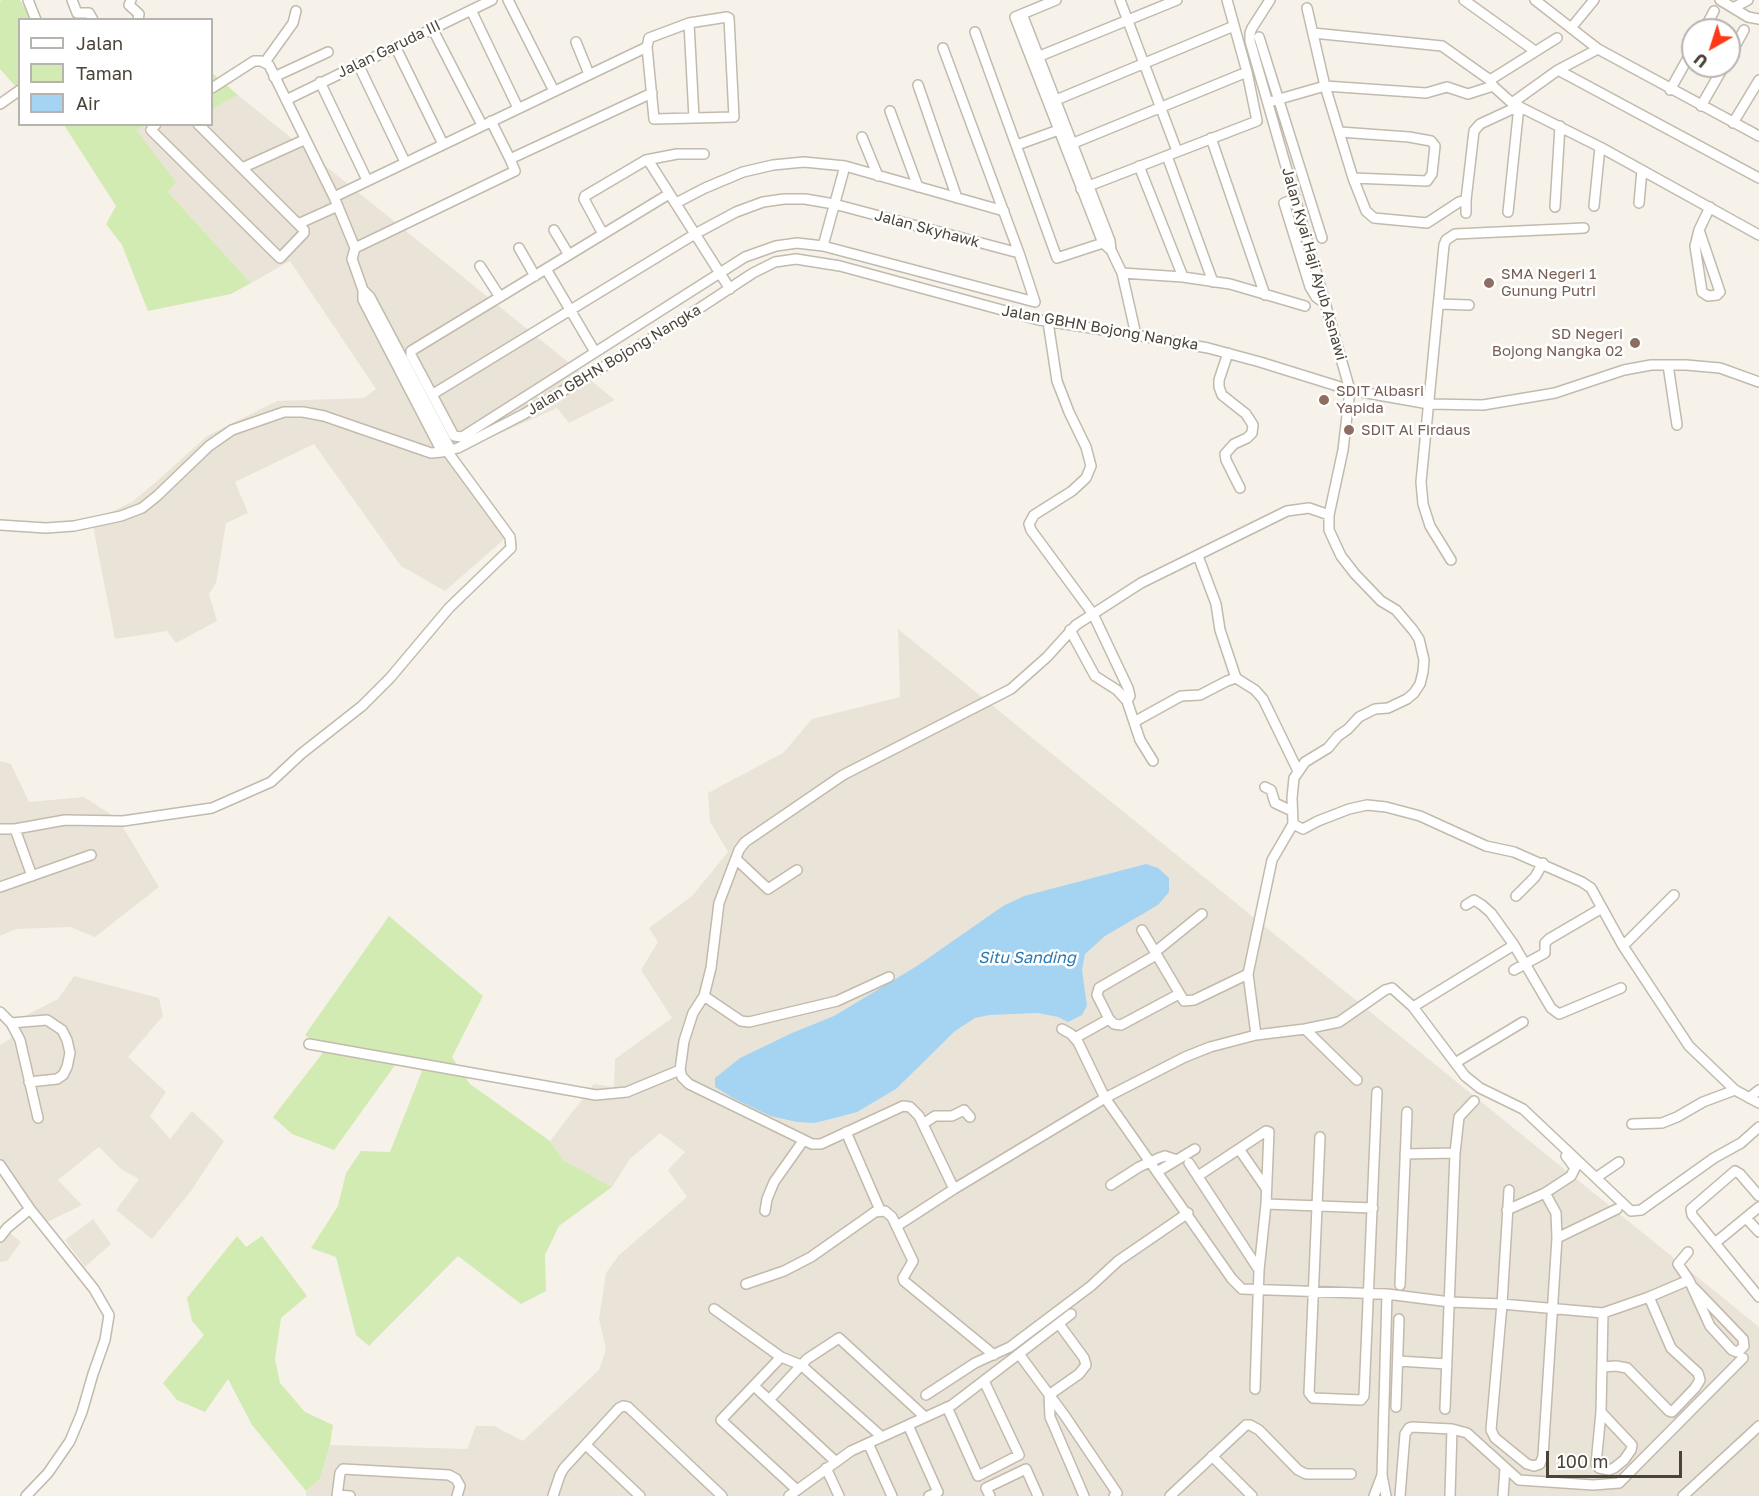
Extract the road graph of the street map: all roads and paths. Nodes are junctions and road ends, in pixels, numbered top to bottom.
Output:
1 (28, 0) edge
2 (72, 0) edge
3 (131, 0) edge
4 (492, 0) edge
5 (508, 0) edge
6 (1056, 0) edge
7 (1120, 0) edge
8 (1177, 0) edge
9 (1227, 0) edge
10 (1270, 0) edge
11 (1464, 0) edge
12 (1594, 0) edge
13 (1720, 0) edge
14 (1748, 0) edge
15 (1538, 1) edge
16 (1307, 8) dead end
17 (1733, 8) junction
18 (471, 10) junction
19 (1714, 11) dead end
20 (296, 12) dead end
21 (35, 18) edge
22 (92, 18) edge
23 (138, 18) edge
24 (1710, 18) edge
25 (1759, 19) edge
26 (1128, 20) junction
27 (689, 23) junction
28 (1234, 26) junction
29 (432, 28) junction
30 (1572, 28) junction
31 (1744, 30) dead end
32 (975, 32) dead end
33 (1312, 33) junction
34 (1741, 35) edge
35 (1259, 37) dead end
36 (1557, 38) dead end
37 (576, 42) dead end
38 (395, 46) junction
39 (647, 47) junction
40 (943, 48) dead end
41 (1535, 51) junction
42 (328, 52) dead end
43 (1591, 52) junction
44 (1035, 58) junction
45 (265, 62) junction
46 (1144, 63) junction
47 (358, 64) junction
48 (1558, 70) junction
49 (1681, 70) edge
50 (1247, 72) junction
51 (589, 74) junction
52 (274, 77) junction
53 (1717, 78) edge
54 (1759, 80) edge
55 (320, 82) junction
56 (1491, 83) junction
57 (918, 85) dead end
58 (1325, 86) junction
59 (213, 87) edge
60 (1670, 90) junction
61 (18, 91) edge
62 (554, 91) junction
63 (652, 93) junction
64 (286, 100) junction
65 (1056, 100) junction
66 (1274, 100) junction
67 (0, 104) edge
68 (1515, 104) junction
69 (1701, 106) junction
70 (1161, 107) junction
71 (518, 108) junction
72 (890, 111) dead end
73 (694, 118) junction
74 (491, 121) junction
75 (1733, 123) junction
76 (482, 125) junction
77 (154, 126) edge
78 (200, 126) edge
79 (1560, 126) junction
80 (1062, 128) junction
81 (1340, 132) junction
82 (1759, 136) edge
83 (862, 137) dead end
84 (1211, 138) junction
85 (304, 140) junction
86 (443, 144) junction
87 (1017, 145) junction
88 (1069, 145) junction
89 (1600, 147) junction
90 (1177, 151) junction
91 (704, 154) dead end
92 (1167, 156) junction
93 (510, 159) junction
94 (648, 160) junction
95 (405, 162) junction
96 (845, 166) junction
97 (1139, 166) junction
98 (242, 168) junction
99 (1642, 170) junction
100 (878, 176) junction
101 (1353, 178) junction
102 (1759, 178) edge
103 (367, 180) junction
104 (918, 188) junction
105 (1085, 188) junction
106 (669, 194) junction
107 (957, 198) junction
108 (1294, 199) junction
109 (1466, 200) junction
110 (336, 201) junction
111 (676, 203) junction
112 (1639, 203) dead end
113 (834, 204) junction
114 (1594, 206) dead end
115 (1555, 207) dead end
116 (1710, 207) junction
117 (1004, 211) junction
118 (1508, 212) dead end
119 (1466, 213) dead end
120 (298, 224) junction
121 (1584, 228) dead end
122 (554, 230) dead end
123 (1699, 230) junction
124 (603, 234) junction
125 (695, 234) junction
126 (1304, 235) junction
127 (1759, 236) edge
128 (1108, 245) junction
129 (823, 246) junction
130 (355, 248) junction
131 (519, 248) dead end
132 (1019, 253) junction
133 (569, 255) junction
134 (480, 266) dead end
135 (546, 269) junction
136 (720, 273) junction
137 (1122, 273) junction
138 (535, 276) junction
139 (1183, 277) junction
140 (1213, 282) junction
141 (729, 289) junction
142 (1265, 295) junction
143 (500, 297) junction
144 (1035, 302) junction
145 (1324, 303) junction
146 (1439, 304) junction
147 (1469, 305) dead end
148 (1305, 306) dead end
149 (571, 310) junction
150 (1044, 321) junction
151 (1136, 335) junction
152 (595, 352) junction
153 (1228, 353) junction
154 (1668, 365) junction
155 (1759, 382) edge
156 (1350, 390) junction
157 (433, 394) junction
158 (1429, 404) junction
159 (1677, 425) dead end
160 (447, 451) junction
161 (1240, 488) dead end
162 (1329, 515) junction
163 (0, 525) edge
164 (1198, 556) junction
165 (1451, 560) dead end
166 (1093, 614) junction
167 (1071, 630) junction
168 (1236, 678) junction
169 (1127, 701) junction
170 (1134, 722) junction
171 (1153, 761) dead end
172 (1298, 771) junction
173 (1265, 787) dead end
174 (1292, 811) junction
175 (1293, 824) junction
176 (15, 829) junction
177 (0, 830) edge
178 (91, 855) dead end
179 (736, 859) junction
180 (1544, 863) junction
181 (797, 870) dead end
182 (32, 876) junction
183 (0, 887) edge
184 (1674, 895) dead end
185 (1516, 896) dead end
186 (1466, 905) dead end
187 (1602, 908) junction
188 (1202, 914) dead end
189 (1142, 930) dead end
190 (1514, 945) junction
191 (1623, 946) junction
192 (1156, 953) junction
193 (1526, 964) junction
194 (1514, 970) dead end
195 (1248, 974) junction
196 (889, 977) dead end
197 (1621, 988) dead end
198 (1179, 993) junction
199 (704, 996) junction
200 (1413, 1007) junction
201 (0, 1012) edge
202 (1109, 1019) junction
203 (1523, 1022) dead end
204 (11, 1023) junction
205 (1062, 1029) dead end
206 (1305, 1029) junction
207 (1256, 1035) junction
208 (1075, 1038) junction
209 (309, 1044) dead end
210 (1455, 1063) junction
211 (680, 1070) junction
212 (1357, 1080) dead end
213 (29, 1082) junction
214 (1735, 1090) junction
215 (1759, 1090) edge
216 (1377, 1092) dead end
217 (1105, 1098) junction
218 (1749, 1098) junction
219 (1474, 1101) dead end
220 (1759, 1103) edge
221 (1407, 1112) dead end
222 (970, 1117) dead end
223 (38, 1118) dead end
224 (923, 1124) junction
225 (1632, 1124) dead end
226 (1759, 1127) edge
227 (846, 1132) junction
228 (1541, 1133) dead end
229 (1320, 1137) dead end
230 (803, 1141) junction
231 (1195, 1149) dead end
232 (1239, 1149) junction
233 (1455, 1153) junction
234 (1405, 1154) junction
235 (1177, 1160) junction
236 (1150, 1162) junction
237 (1619, 1162) dead end
238 (1189, 1163) dead end
239 (0, 1165) edge
240 (1157, 1172) junction
241 (1198, 1176) junction
242 (1597, 1178) junction
243 (1111, 1185) dead end
244 (1266, 1188) junction
245 (954, 1189) junction
246 (1509, 1190) dead end
247 (1545, 1193) junction
248 (1759, 1196) edge
249 (1266, 1204) junction
250 (1317, 1206) junction
251 (1759, 1207) edge
252 (1373, 1208) junction
253 (30, 1209) junction
254 (1617, 1209) dead end
255 (880, 1210) junction
256 (1508, 1210) junction
257 (765, 1211) dead end
258 (1188, 1213) junction
259 (1557, 1213) junction
260 (1746, 1218) junction
261 (897, 1226) junction
262 (1571, 1230) junction
263 (1759, 1233) edge
264 (0, 1237) edge
265 (1557, 1238) junction
266 (1715, 1243) junction
267 (1688, 1252) dead end
268 (1259, 1270) junction
269 (746, 1284) dead end
270 (1691, 1284) junction
271 (1400, 1285) dead end
272 (1259, 1290) junction
273 (1314, 1293) junction
274 (1387, 1294) junction
275 (1369, 1295) junction
276 (1649, 1297) junction
277 (1759, 1297) edge
278 (1450, 1302) junction
279 (1502, 1304) junction
280 (1552, 1308) junction
281 (714, 1309) dead end
282 (1603, 1313) junction
283 (1071, 1314) dead end
284 (1399, 1319) dead end
285 (1059, 1323) junction
286 (1019, 1354) junction
287 (994, 1355) junction
288 (781, 1357) junction
289 (1743, 1358) dead end
290 (1398, 1361) junction
291 (1447, 1364) junction
292 (801, 1365) junction
293 (1602, 1367) junction
294 (984, 1381) junction
295 (754, 1386) junction
296 (1255, 1389) dead end
297 (926, 1395) dead end
298 (1049, 1395) junction
299 (770, 1400) junction
300 (947, 1407) junction
301 (1396, 1407) dead end
302 (1445, 1409) dead end
303 (1601, 1412) junction
304 (925, 1417) junction
305 (908, 1425) junction
306 (1452, 1429) junction
307 (1758, 1429) edge
308 (882, 1437) junction
309 (868, 1443) junction
310 (586, 1445) junction
311 (1212, 1456) junction
312 (836, 1461) junction
313 (826, 1468) junction
314 (1505, 1468) junction
315 (1351, 1474) dead end
316 (1382, 1475) junction
317 (1593, 1485) junction
318 (791, 1494) edge
319 (1175, 1495) edge
320 (26, 1496) edge
321 (337, 1496) edge
322 (350, 1496) edge
323 (457, 1496) edge
324 (555, 1496) edge
325 (640, 1496) edge
326 (722, 1496) edge
327 (839, 1496) edge
328 (892, 1496) edge
329 (929, 1496) edge
330 (990, 1496) edge
331 (1038, 1496) edge
332 (1084, 1496) edge
333 (1114, 1496) edge
334 (1252, 1496) edge
335 (1374, 1496) edge
336 (1386, 1496) edge
337 (1400, 1496) edge
338 (1450, 1496) edge
339 (1503, 1496) edge
340 (1592, 1496) edge
341 (1683, 1496) edge

1 - 21 street
2 - 22 street
3 - 23 street
4 - 18 street, Jalan Garuda III
5 - 62 street
6 - 44 street
7 - 26 street
8 - 26 street
9 - 28 street
10 - 66 street, Jalan Kyai Haji Ayub Asnawi
11 - 41 street
12 - 30 street
13 - 17 street
14 - 17 street
15 - 30 street
16 - 33 street
17 - 25 street
18 - 29 street, Jalan Garuda III
18 - 71 street
19 - 24 street
20 - 45 street
26 - 44 street
26 - 46 street
27 - 39 street
27 - 73 street
27 - 73 street
28 - 46 street
28 - 50 street
29 - 38 street, Jalan Garuda III
29 - 76 street
30 - 43 street
31 - 34 street
32 - 87 street
33 - 56 street
33 - 58 street
35 - 66 street
36 - 41 street
37 - 51 street
38 - 47 street, Jalan Garuda III
38 - 86 street
39 - 51 street
39 - 63 street
40 - 117 street
41 - 56 street
42 - 52 street
43 - 48 street
43 - 60 street
44 - 65 street
44 - 80 street
45 - 52 street
45 - 59 street
46 - 65 street
46 - 70 street
47 - 55 street, Jalan Garuda III
47 - 95 street
48 - 68 street
48 - 102 street
49 - 60 street
50 - 70 street
50 - 84 street
51 - 62 street
52 - 64 street
53 - 69 street
54 - 75 street
55 - 64 street, Jalan Garuda III
55 - 103 street
56 - 58 street
56 - 68 street
57 - 107 street
58 - 66 street
58 - 81 street
60 - 69 street
61 - 67 street
62 - 71 street
63 - 73 street
63 - 93 street
64 - 85 street
65 - 80 street
66 - 108 street, Jalan Kyai Haji Ayub Asnawi
66 - 126 street
68 - 79 street
68 - 109 street
68 - 118 street
69 - 75 street
70 - 88 street
70 - 90 street
71 - 74 street
72 - 104 street
74 - 76 street
74 - 93 street
75 - 82 street
76 - 86 street
77 - 120 street
78 - 98 street
79 - 89 street
79 - 115 street
80 - 87 street
80 - 88 street
81 - 101 street
81 - 101 street
83 - 100 street
84 - 90 street
84 - 142 street
85 - 98 street
85 - 110 street
86 - 95 street
87 - 128 street
88 - 105 street
89 - 99 street
89 - 114 street
90 - 92 street
91 - 94 street
92 - 97 street
92 - 140 street
93 - 130 street
94 - 106 street
94 - 124 street
95 - 103 street
96 - 100 street
96 - 111 street
96 - 113 street
97 - 105 street
97 - 139 street
98 - 120 street
99 - 112 street
99 - 116 street
100 - 104 street
101 - 109 street
103 - 110 street
104 - 107 street
105 - 128 street
106 - 111 street
106 - 124 street
107 - 117 street
108 - 126 street, Jalan Kyai Haji Ayub Asnawi
108 - 145 street
109 - 119 street
110 - 120 street
110 - 130 street
111 - 125 street
113 - 125 street, Jalan Skyhawk
113 - 129 street
113 - 132 street, Jalan Skyhawk
116 - 123 street
116 - 127 street
117 - 132 street
121 - 146 street
122 - 133 street
123 - 123 street
124 - 133 street
125 - 136 street
125 - 149 street, Jalan Skyhawk
126 - 145 street, Jalan Kyai Haji Ayub Asnawi
128 - 137 street
129 - 136 street
129 - 144 street
130 - 160 street
131 - 138 street
132 - 144 street
133 - 135 street
134 - 143 street
135 - 138 street
135 - 149 street
136 - 141 street
136 - 152 street
137 - 139 street
137 - 151 street
138 - 143 street
139 - 140 street
140 - 142 street
141 - 150 street, Jalan GBHN Bojong Nangka
141 - 160 street, Jalan GBHN Bojong Nangka
142 - 148 street
143 - 157 street
144 - 150 street
145 - 156 street, Jalan Kyai Haji Ayub Asnawi
146 - 147 street
146 - 158 street
149 - 152 street
149 - 157 street, Jalan Skyhawk
150 - 151 street, Jalan GBHN Bojong Nangka
150 - 166 street
151 - 153 street, Jalan GBHN Bojong Nangka
152 - 157 street
153 - 156 street, Jalan GBHN Bojong Nangka
153 - 161 street
154 - 155 street, Jalan GBHN Bojong Nangka
154 - 158 street, Jalan GBHN Bojong Nangka
154 - 159 street
156 - 158 street, Jalan GBHN Bojong Nangka
156 - 162 street, Jalan Kyai Haji Ayub Asnawi
158 - 165 street
160 - 163 street
160 - 176 street
162 - 164 street
162 - 172 street, Jalan Kyai Haji Ayub Asnawi
164 - 166 street
164 - 168 street
166 - 167 street
166 - 169 street
167 - 169 street
167 - 179 street
168 - 170 street
168 - 172 street
169 - 170 street
170 - 171 street
172 - 174 street
173 - 174 street
174 - 175 street
175 - 180 street
175 - 195 street
176 - 177 street
176 - 182 street
178 - 182 street
179 - 181 street
179 - 199 street
180 - 185 street
180 - 187 street
182 - 183 street
184 - 191 street
186 - 190 street
187 - 191 street
187 - 193 street
188 - 192 street
189 - 192 street
190 - 193 street
190 - 200 street
191 - 214 street
192 - 198 street
192 - 202 street
193 - 194 street
193 - 197 street
195 - 198 street
195 - 207 street
196 - 199 street
198 - 202 street
199 - 211 street
200 - 206 street
200 - 210 street
201 - 204 street
202 - 208 street
203 - 210 street
204 - 213 street
204 - 213 street
205 - 208 street
206 - 207 street
206 - 212 street
207 - 217 street
208 - 217 street
209 - 211 street
210 - 242 street
211 - 230 street
213 - 223 street
214 - 218 street
214 - 225 street
215 - 218 street
216 - 252 street
217 - 236 street
217 - 245 street
218 - 220 street
219 - 233 street
221 - 234 street
222 - 224 street
224 - 227 street
224 - 245 street
226 - 242 street
227 - 230 street
227 - 255 street
228 - 247 street
229 - 250 street
230 - 257 street
231 - 235 street
232 - 241 street
232 - 244 street
232 - 244 street
233 - 234 street
233 - 278 street
234 - 271 street
235 - 236 street
235 - 240 street
236 - 240 street
236 - 243 street
237 - 242 street
238 - 241 street
239 - 253 street
240 - 258 street
241 - 268 street
244 - 249 street
245 - 261 street
246 - 256 street
247 - 256 street
247 - 259 street
248 - 266 street
249 - 250 street
249 - 268 street
250 - 252 street
250 - 273 street
251 - 260 street
252 - 275 street
253 - 264 street
253 - 320 street
254 - 262 street
255 - 261 street
255 - 269 street
256 - 279 street
258 - 272 street
258 - 287 street
259 - 262 street
259 - 265 street
260 - 263 street
260 - 266 street
261 - 287 street
262 - 265 street
265 - 280 street
266 - 277 street
267 - 270 street
268 - 272 street
270 - 270 street
270 - 276 street
272 - 273 street
272 - 296 street
273 - 275 street
273 - 275 street
274 - 275 street
274 - 278 street
274 - 316 street
276 - 282 street
276 - 293 street
278 - 279 street
278 - 291 street
279 - 280 street
279 - 280 street
280 - 282 street
281 - 288 street
282 - 293 street
283 - 285 street
284 - 290 street
285 - 286 street
285 - 298 street
286 - 294 street
286 - 298 street
287 - 297 street
288 - 292 street
288 - 295 street
289 - 317 street
290 - 291 street
290 - 301 street
291 - 302 street
292 - 299 street
292 - 304 street
292 - 308 street
293 - 303 street
294 - 300 street
294 - 300 street
295 - 299 street
295 - 318 street
298 - 332 street
298 - 333 street
299 - 312 street
300 - 304 street
303 - 303 street
304 - 305 street
305 - 308 street
305 - 329 street
306 - 314 street
306 - 337 street
306 - 338 street
307 - 341 street
308 - 309 street
309 - 312 street
309 - 328 street
310 - 324 street
310 - 325 street
310 - 326 street
311 - 315 street
311 - 319 street
311 - 334 street
312 - 313 street
313 - 318 street
313 - 327 street
314 - 317 street
314 - 339 street
316 - 335 street
316 - 336 street
317 - 340 street
321 - 322 street
321 - 323 street
330 - 331 street

